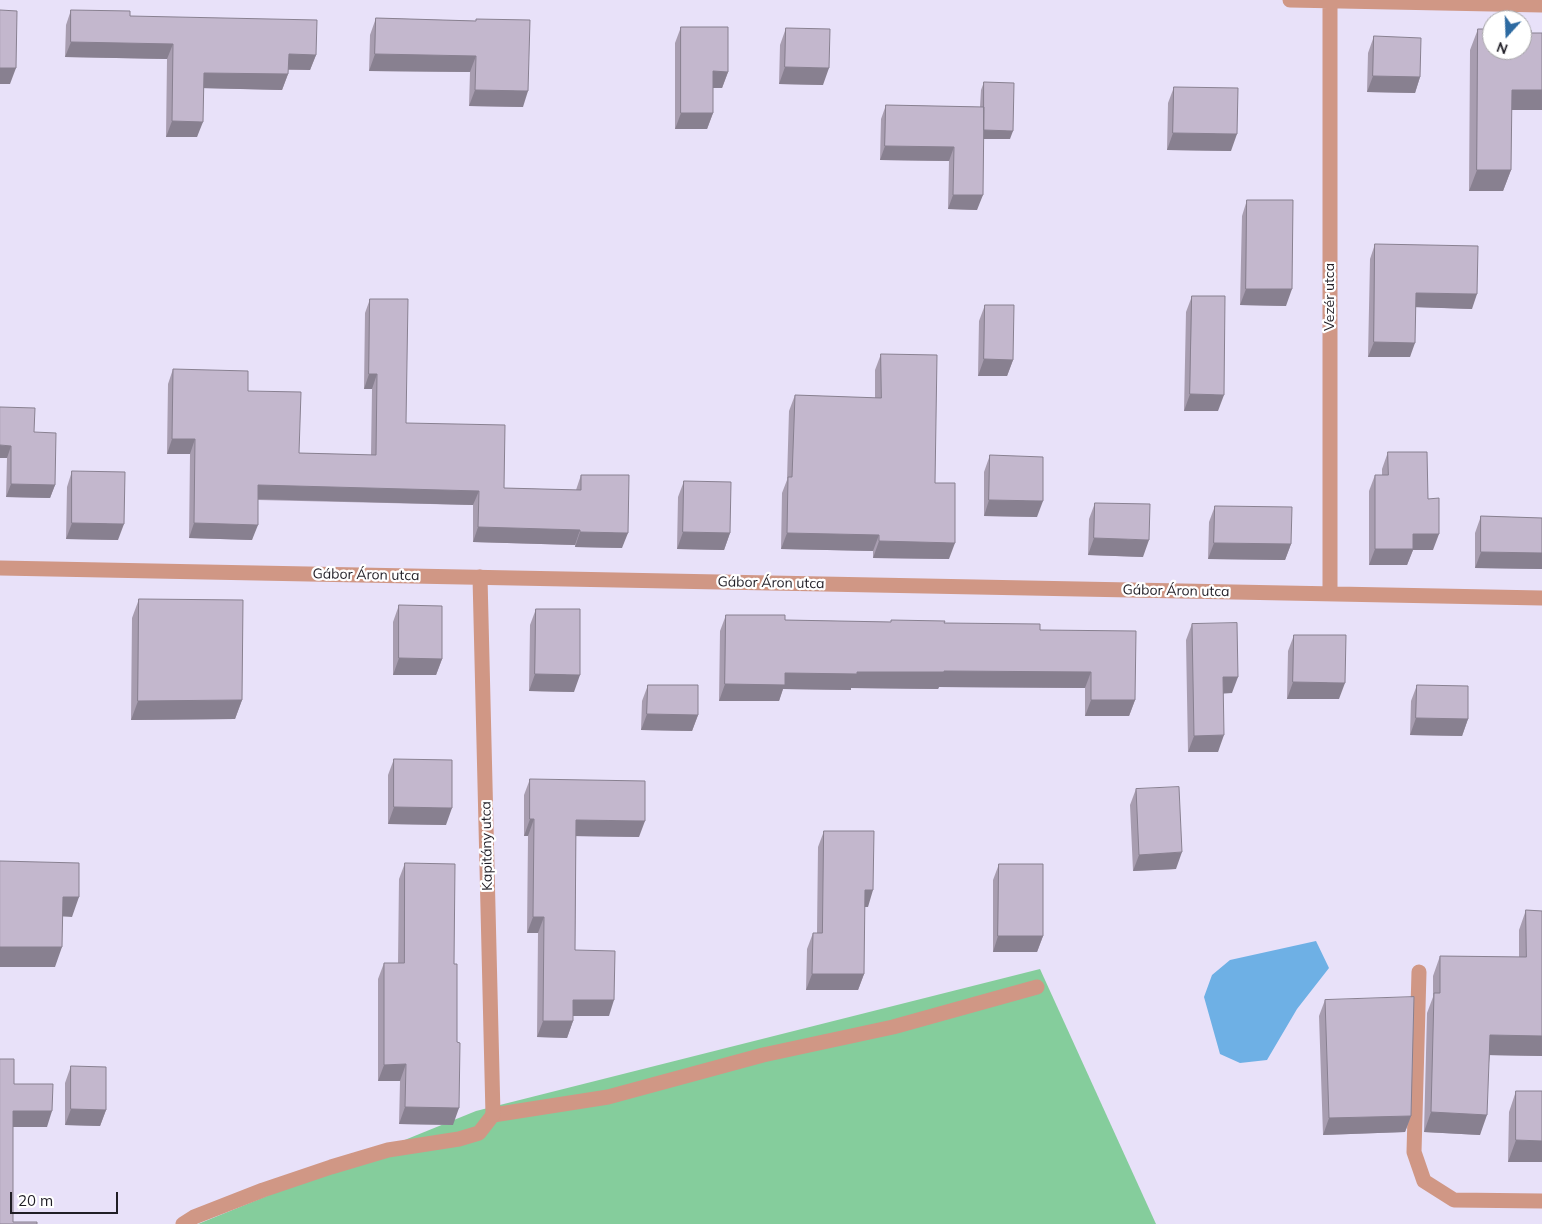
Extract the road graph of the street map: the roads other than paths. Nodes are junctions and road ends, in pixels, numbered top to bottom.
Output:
1 (1290, 0) edge
2 (1330, 0) edge
3 (1542, 5) edge
4 (0, 568) edge
5 (480, 577) junction
6 (1330, 593) junction
7 (1542, 598) edge
8 (1419, 972) dead end
9 (1037, 987) dead end
10 (493, 1115) junction
11 (1542, 1201) edge
12 (183, 1224) edge

1 - 2 street
2 - 3 street
2 - 6 street, Vezér utca
4 - 5 street, Gábor Áron utca
5 - 6 street, Gábor Áron utca
5 - 10 street, Kapitány utca
6 - 7 street, Gábor Áron utca
8 - 11 street
9 - 10 street
10 - 12 street

